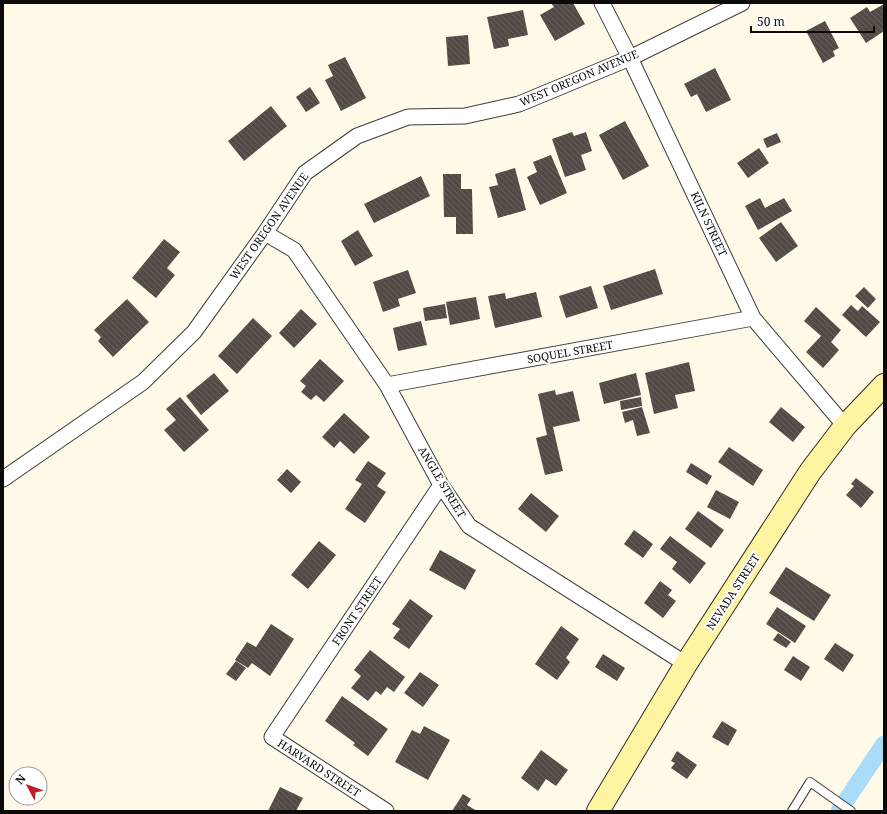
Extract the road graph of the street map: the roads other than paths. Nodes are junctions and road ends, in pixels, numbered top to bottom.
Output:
1 (602, 3) edge
2 (742, 3) edge
3 (630, 58) junction
4 (265, 232) junction
5 (753, 318) junction
6 (387, 385) junction
7 (884, 385) edge
8 (845, 426) junction
9 (3, 479) edge
10 (441, 485) junction
11 (686, 664) junction
12 (272, 737) joint
13 (386, 811) edge
14 (598, 811) edge
15 (792, 811) edge
16 (851, 811) edge

1 - 3 street, KILN STREET
2 - 3 street, WEST OREGON AVENUE
3 - 4 street, WEST OREGON AVENUE
3 - 5 street, KILN STREET
4 - 6 street, ANGLE STREET
4 - 9 street, WEST OREGON AVENUE
5 - 6 street, SOQUEL STREET
5 - 8 street, KILN STREET
6 - 10 street, ANGLE STREET
7 - 8 main road, NEVADA STREET
8 - 11 main road, NEVADA STREET
10 - 11 street, ANGLE STREET
10 - 12 street, FRONT STREET
11 - 14 main road, NEVADA STREET
12 - 13 street, HARVARD STREET
15 - 16 lane

